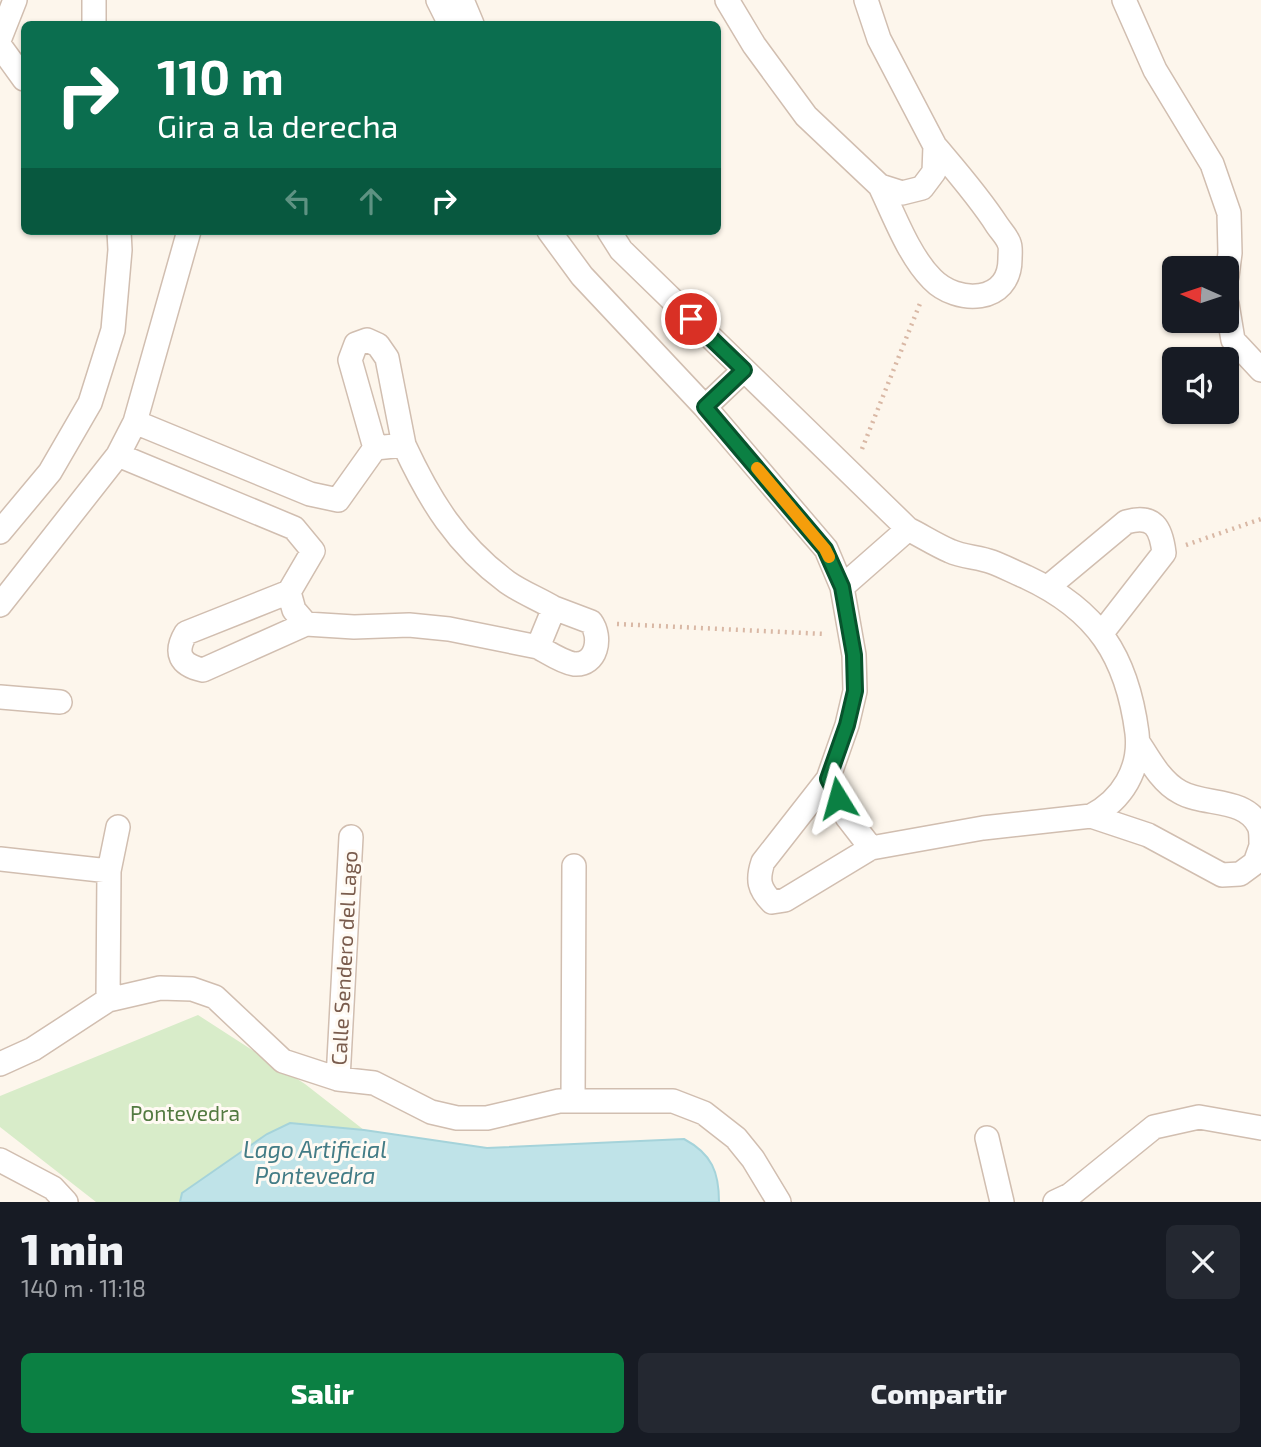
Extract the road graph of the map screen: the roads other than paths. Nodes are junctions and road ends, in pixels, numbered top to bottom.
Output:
1 (15, 0) edge
2 (94, 0) edge
3 (438, 0) edge
4 (462, 0) edge
5 (727, 0) edge
6 (866, 0) edge
7 (1124, 0) edge
8 (94, 21) edge
9 (448, 21) edge
10 (471, 21) edge
11 (0, 38) edge
12 (0, 46) edge
13 (21, 75) edge
14 (934, 146) junction
15 (880, 186) junction
16 (119, 235) edge
17 (188, 235) edge
18 (552, 235) edge
19 (611, 235) edge
20 (1230, 256) edge
21 (1232, 333) edge
22 (744, 370) junction
23 (1261, 370) edge
24 (705, 407) junction
25 (135, 422) junction
26 (404, 445) junction
27 (375, 448) junction
28 (118, 455) junction
29 (908, 529) junction
30 (0, 532) edge
31 (842, 587) junction
32 (1048, 587) junction
33 (289, 593) junction
34 (0, 605) edge
35 (554, 608) junction
36 (306, 624) junction
37 (1101, 634) junction
38 (538, 647) junction
39 (0, 697) edge
40 (60, 702) dead end
41 (1138, 742) junction
42 (828, 779) junction
43 (1091, 816) junction
44 (118, 827) dead end
45 (351, 837) dead end
46 (1261, 844) edge
47 (871, 848) junction
48 (0, 859) edge
49 (574, 866) dead end
50 (109, 871) junction
51 (108, 1000) junction
52 (0, 1064) edge
53 (338, 1079) junction
54 (573, 1101) junction
55 (1261, 1128) edge
56 (987, 1138) dead end
57 (753, 1159) junction
58 (0, 1160) edge
59 (1065, 1200) edge
60 (66, 1202) edge
61 (767, 1202) edge
62 (779, 1202) edge
63 (1002, 1202) edge

1 - 11 street
2 - 8 street
3 - 9 street
4 - 10 street
5 - 15 street
6 - 14 street
7 - 20 street
12 - 13 street
14 - 15 street
14 - 15 street
16 - 30 street
17 - 25 street
18 - 24 street
19 - 22 street
21 - 23 street
22 - 24 street
22 - 29 street
24 - 31 street
25 - 27 street
25 - 28 street
26 - 27 street
26 - 27 street
26 - 35 street
28 - 33 street
28 - 34 street
29 - 31 street
29 - 32 street
31 - 42 street
32 - 37 street
32 - 37 street
33 - 36 street
33 - 36 street
35 - 38 street
35 - 38 street
36 - 38 street
37 - 41 street
39 - 40 street
41 - 43 street
41 - 46 street
42 - 47 street
42 - 47 street
43 - 46 street
43 - 47 street
44 - 50 street
45 - 53 street, Calle Sendero del Lago
48 - 50 street
49 - 54 street
50 - 51 street
51 - 52 street
51 - 53 street
53 - 54 street
54 - 57 street
55 - 59 street
56 - 63 street
57 - 61 street
57 - 62 street
58 - 60 street

